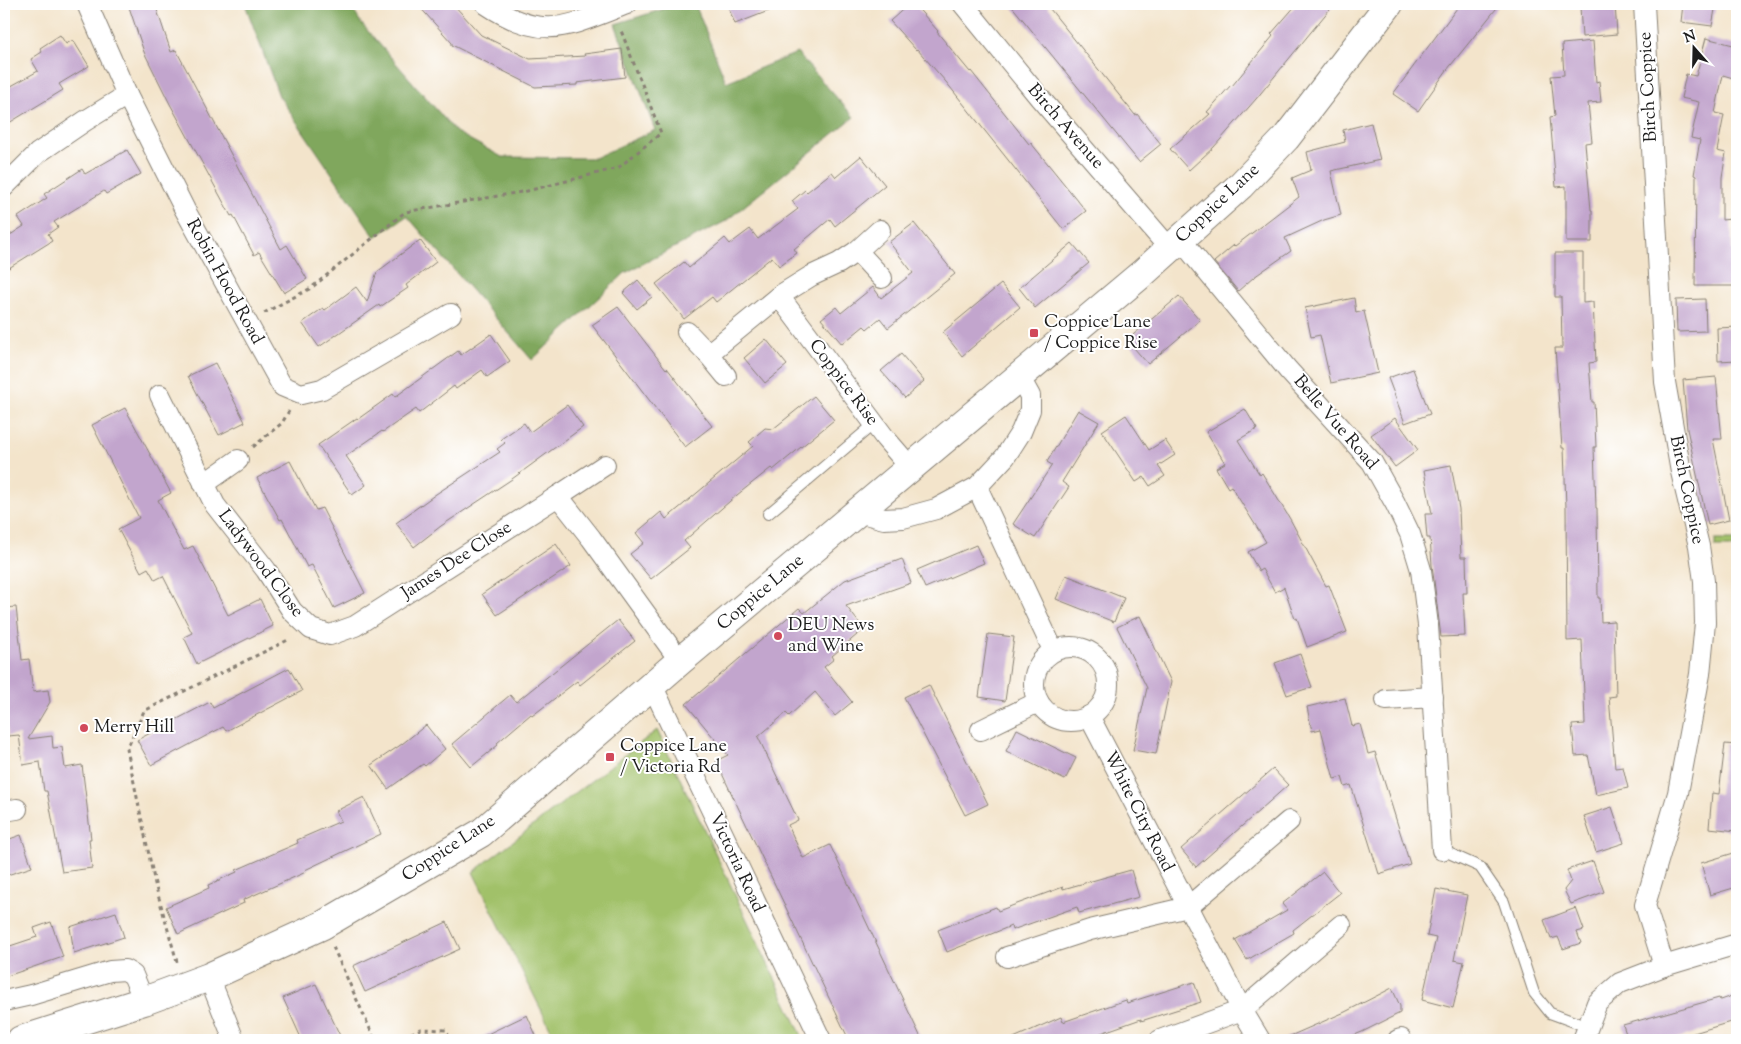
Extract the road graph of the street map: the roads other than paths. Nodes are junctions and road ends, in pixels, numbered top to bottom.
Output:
1 (87, 4) edge
2 (486, 4) edge
3 (963, 4) edge
4 (1389, 4) edge
5 (1644, 4) edge
6 (620, 6) edge
7 (127, 95) junction
8 (4, 187) edge
9 (880, 230) dead end
10 (1176, 244) junction
11 (857, 251) junction
12 (882, 278) dead end
13 (779, 296) junction
14 (451, 314) dead end
15 (687, 332) dead end
16 (708, 354) junction
17 (726, 376) dead end
18 (1019, 376) junction
19 (160, 395) dead end
20 (874, 424) junction
21 (238, 460) road end
22 (606, 465) dead end
23 (910, 467) junction
24 (204, 484) junction
25 (977, 486) junction
26 (558, 496) junction
27 (858, 512) junction
28 (768, 514) dead end
29 (355, 626) joint
30 (1053, 650) junction
31 (680, 661) junction
32 (652, 685) junction
33 (1433, 697) junction
34 (1386, 700) dead end
35 (1038, 702) junction
36 (1089, 716) junction
37 (981, 730) dead end
38 (1289, 821) dead end
39 (1442, 850) joint
40 (1188, 908) junction
41 (1341, 925) dead end
42 (1737, 944) edge
43 (1007, 957) dead end
44 (1664, 966) junction
45 (197, 982) junction
46 (4, 1001) edge
47 (144, 1001) junction
48 (1242, 1010) junction
49 (1585, 1034) edge
50 (21, 1040) edge
51 (234, 1040) edge
52 (821, 1040) edge
53 (1160, 1040) edge
54 (1260, 1040) edge

1 - 7 street, Robin Hood Road
2 - 6 street
3 - 10 street, Birch Avenue
4 - 10 street, Coppice Lane
5 - 44 street, Birch Coppice
7 - 8 street
7 - 14 street, Robin Hood Road
9 - 11 street
10 - 18 street, Coppice Lane
10 - 33 street, Belle Vue Road
11 - 12 street
11 - 13 street
13 - 16 street
13 - 20 street, Coppice Rise
15 - 16 street
16 - 17 street
18 - 23 street, Coppice Lane
18 - 25 street
19 - 24 street, Ladywood Close
20 - 23 street, Coppice Rise
20 - 28 lane
21 - 24 street
22 - 26 street, James Dee Close
23 - 27 street, Coppice Lane
24 - 29 street, Ladywood Close
25 - 27 street
25 - 30 street
26 - 29 street, James Dee Close
26 - 31 street
27 - 31 street, Coppice Lane
30 - 35 street
30 - 36 street
31 - 32 street, Coppice Lane
32 - 45 street, Coppice Lane
32 - 52 street, Victoria Road
33 - 34 street
33 - 39 street, Belle Vue Road
35 - 36 street
35 - 37 street
36 - 40 street, White City Road
38 - 40 street
39 - 49 lane
40 - 43 street
40 - 48 street, White City Road
41 - 48 street
42 - 44 street
44 - 49 street
45 - 47 street, Coppice Lane
45 - 51 street
46 - 47 street
47 - 50 street, Coppice Lane
48 - 53 street
48 - 54 street, White City Road

